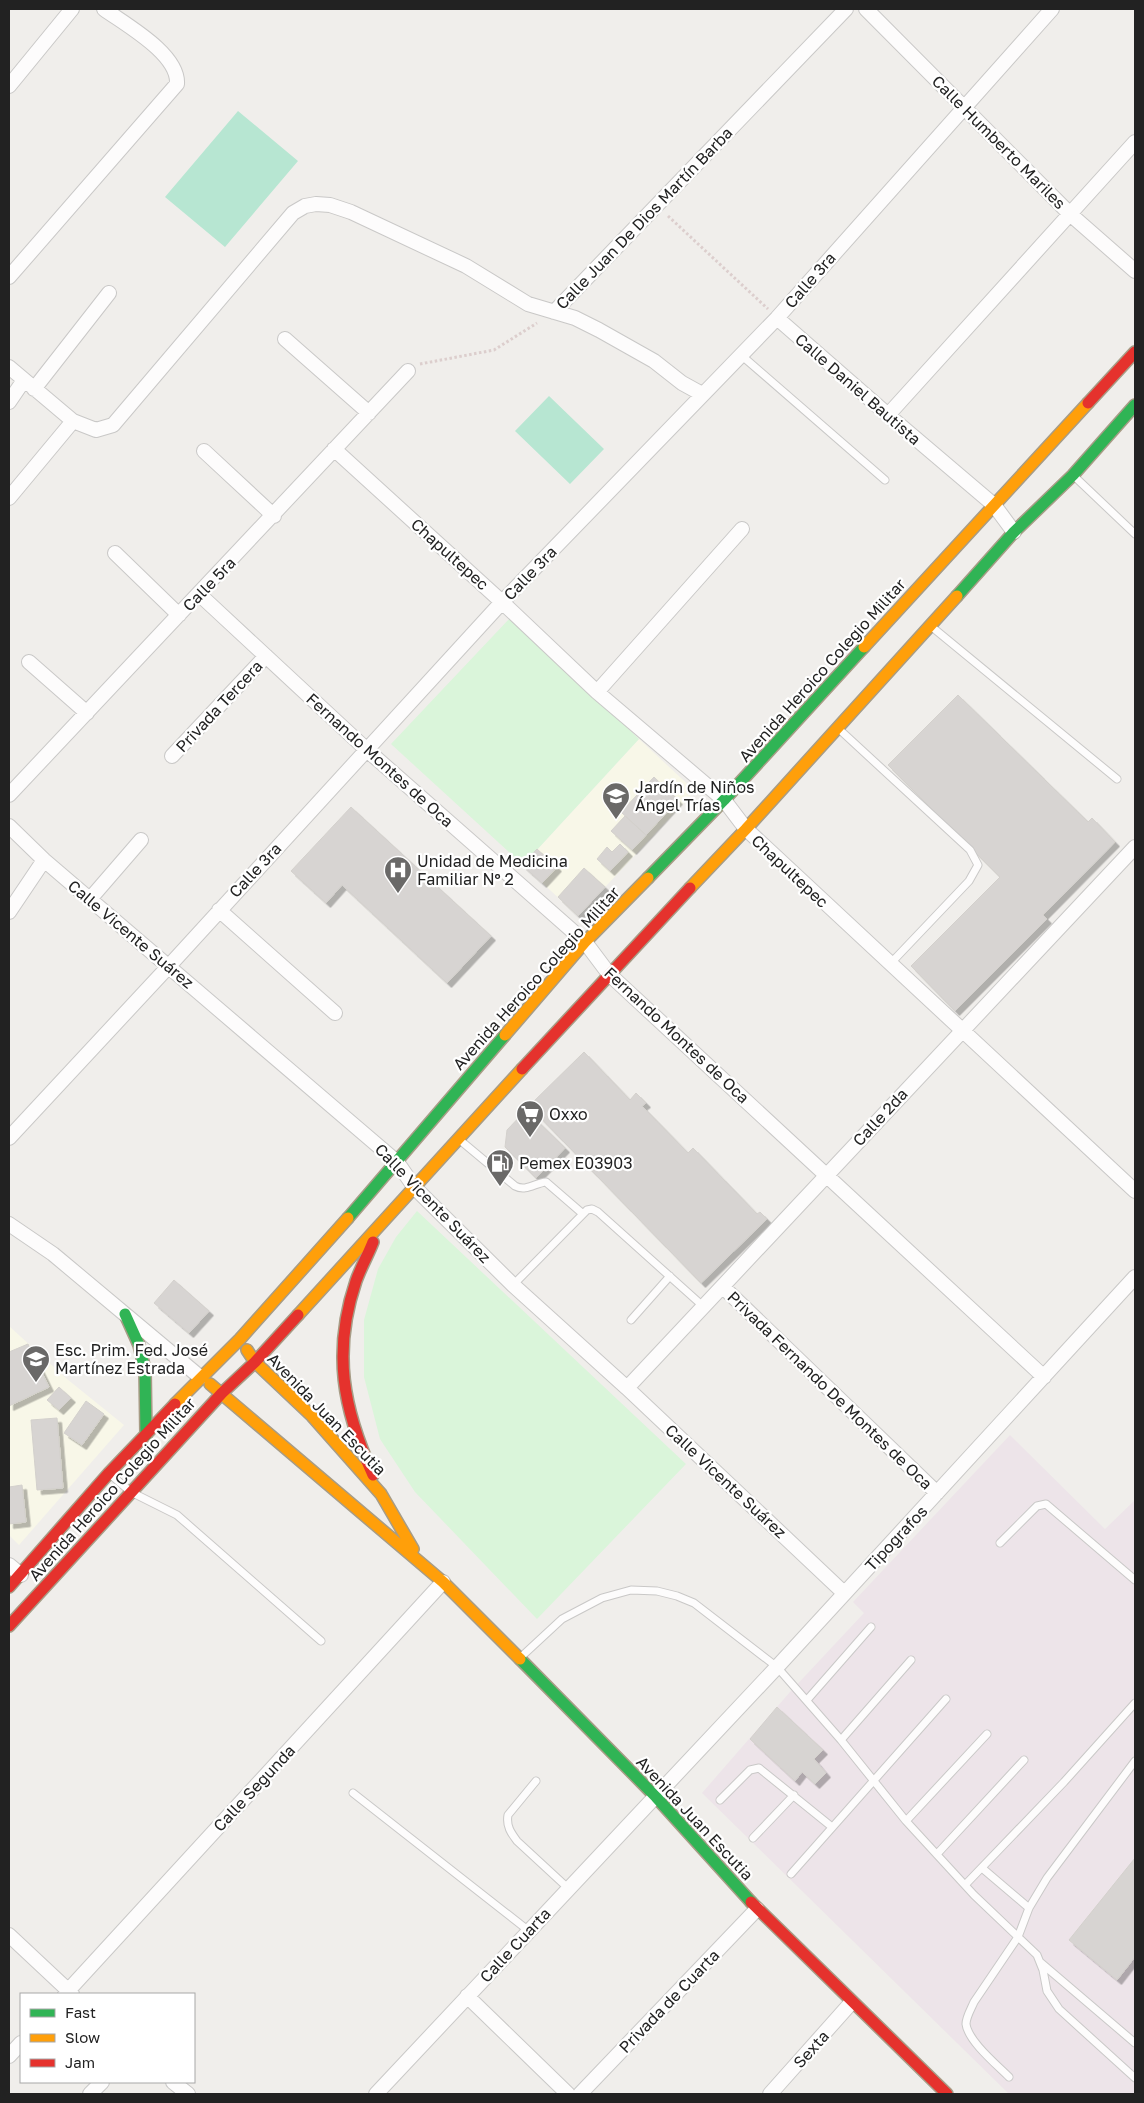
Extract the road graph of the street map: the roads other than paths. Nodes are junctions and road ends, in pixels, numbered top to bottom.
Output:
1 (72, 9) edge
2 (104, 9) edge
3 (846, 9) edge
4 (866, 9) edge
5 (1052, 9) edge
6 (9, 86) edge
7 (964, 106) junction
8 (1135, 142) edge
9 (1070, 214) junction
10 (1135, 271) edge
11 (9, 277) edge
12 (109, 293) dead end
13 (554, 312) junction
14 (778, 318) junction
15 (285, 339) dead end
16 (1135, 352) edge
17 (741, 355) junction
18 (9, 366) edge
19 (408, 371) road end
20 (29, 384) junction
21 (702, 394) junction
22 (9, 402) edge
23 (1135, 405) edge
24 (368, 413) junction
25 (888, 415) junction
26 (73, 421) junction
27 (334, 449) junction
28 (204, 451) dead end
29 (1073, 475) junction
30 (885, 480) dead end
31 (9, 498) edge
32 (994, 505) junction
33 (274, 516) junction
34 (742, 529) dead end
35 (1014, 532) junction
36 (1135, 534) edge
37 (115, 553) dead end
38 (199, 594) junction
39 (502, 602) junction
40 (179, 615) junction
41 (930, 625) junction
42 (266, 656) junction
43 (29, 662) dead end
44 (597, 692) junction
45 (87, 713) junction
46 (838, 728) junction
47 (367, 750) junction
48 (172, 756) dead end
49 (1117, 778) dead end
50 (9, 795) edge
51 (724, 800) junction
52 (9, 826) edge
53 (746, 830) junction
54 (141, 840) dead end
55 (1135, 847) edge
56 (44, 860) junction
57 (90, 899) junction
58 (219, 910) junction
59 (9, 912) edge
60 (585, 942) junction
61 (890, 964) junction
62 (169, 966) junction
63 (609, 974) junction
64 (335, 1013) dead end
65 (962, 1030) junction
66 (9, 1138) edge
67 (459, 1139) junction
68 (397, 1162) junction
69 (826, 1175) junction
70 (415, 1188) junction
71 (1135, 1191) edge
72 (583, 1214) junction
73 (9, 1224) edge
74 (379, 1227) junction
75 (670, 1276) junction
76 (1135, 1277) edge
77 (513, 1285) junction
78 (723, 1287) junction
79 (704, 1308) junction
80 (125, 1314) junction
81 (631, 1320) dead end
82 (240, 1339) junction
83 (254, 1362) junction
84 (200, 1377) junction
85 (1044, 1377) junction
86 (627, 1388) junction
87 (222, 1393) junction
88 (146, 1435) junction
89 (109, 1473) junction
90 (131, 1492) junction
91 (937, 1493) junction
92 (381, 1494) junction
93 (1000, 1543) dead end
94 (421, 1562) junction
95 (9, 1565) edge
96 (20, 1574) junction
97 (1135, 1580) edge
98 (443, 1582) junction
99 (9, 1587) edge
100 (844, 1594) junction
101 (9, 1626) edge
102 (871, 1627) dead end
103 (321, 1641) dead end
104 (520, 1659) junction
105 (911, 1660) dead end
106 (777, 1667) junction
107 (946, 1699) dead end
108 (806, 1700) junction
109 (1135, 1703) edge
110 (987, 1734) dead end
111 (841, 1740) junction
112 (1024, 1760) dead end
113 (1135, 1761) edge
114 (874, 1780) junction
115 (536, 1781) dead end
116 (353, 1793) dead end
117 (794, 1795) junction
118 (656, 1797) junction
119 (720, 1800) dead end
120 (906, 1821) junction
121 (832, 1827) junction
122 (753, 1838) dead end
123 (937, 1854) junction
124 (982, 1868) junction
125 (791, 1874) dead end
126 (965, 1885) junction
127 (568, 1889) junction
128 (1029, 1908) junction
129 (757, 1909) junction
130 (529, 1931) junction
131 (9, 1936) edge
132 (1018, 1937) junction
133 (1040, 1961) junction
134 (68, 1993) edge
135 (467, 1996) junction
136 (852, 2003) junction
137 (1135, 2043) edge
138 (20, 2044) edge
139 (9, 2056) edge
140 (1009, 2077) dead end
141 (1135, 2078) edge
142 (101, 2083) edge
143 (174, 2083) edge
144 (90, 2094) edge
145 (188, 2094) edge
146 (376, 2094) edge
147 (568, 2094) edge
148 (580, 2094) edge
149 (770, 2094) edge
150 (947, 2094) edge

1 - 6 street
2 - 11 street
3 - 13 street, Calle Juan De Dios Martín Barba
4 - 7 street, Calle Humberto Mariles
5 - 7 street, Calle 3ra
7 - 9 street, Calle Humberto Mariles
7 - 14 street, Calle 3ra
8 - 9 street
9 - 10 street, Calle Humberto Mariles
9 - 25 street
12 - 20 street
13 - 21 street
13 - 26 street
14 - 17 street, Calle 3ra
14 - 25 street, Calle Daniel Bautista
15 - 24 street
16 - 32 main road, Avenida Heroico Colegio Militar
17 - 21 street, Calle 3ra
17 - 30 lane
18 - 20 street
19 - 24 street, Calle 5ra
20 - 22 street
20 - 26 street
21 - 39 street, Calle 3ra
23 - 29 main road, Avenida Heroico Colegio Militar
24 - 27 street, Calle 5ra
25 - 32 street, Calle Daniel Bautista
26 - 31 street
27 - 33 street, Calle 5ra
27 - 39 street, Chapultepec
28 - 33 street
29 - 35 main road, Avenida Heroico Colegio Militar
29 - 36 lane
32 - 35 street, Calle Daniel Bautista
32 - 51 main road, Avenida Heroico Colegio Militar
33 - 38 street, Calle 5ra
34 - 44 street
35 - 41 main road, Avenida Heroico Colegio Militar
37 - 40 street
38 - 40 street, Calle 5ra
38 - 42 street, Fernando Montes de Oca
39 - 44 street, Chapultepec
39 - 47 street, Calle 3ra
40 - 45 street, Calle 5ra
41 - 46 main road, Avenida Heroico Colegio Militar
41 - 49 lane
42 - 47 street, Fernando Montes de Oca
42 - 48 street, Privada Tercera
43 - 45 street
44 - 51 street, Chapultepec
45 - 50 street, Calle 5ra
46 - 53 main road, Avenida Heroico Colegio Militar
46 - 61 lane
47 - 58 street, Calle 3ra
47 - 60 street, Fernando Montes de Oca
51 - 53 street, Chapultepec
51 - 60 main road, Avenida Heroico Colegio Militar
52 - 56 street, Calle Vicente Suárez
53 - 61 street, Chapultepec
53 - 63 main road, Avenida Heroico Colegio Militar
54 - 57 street
55 - 65 street, Calle 2da
56 - 57 street, Calle Vicente Suárez
56 - 59 street
57 - 62 street, Calle Vicente Suárez
58 - 62 street, Calle 3ra
58 - 64 street
60 - 63 street, Fernando Montes de Oca
60 - 68 main road, Avenida Heroico Colegio Militar
61 - 65 street, Chapultepec
62 - 66 street, Calle 3ra
62 - 68 street, Calle Vicente Suárez
63 - 67 main road, Avenida Heroico Colegio Militar
63 - 69 street, Fernando Montes de Oca
65 - 69 street, Calle 2da
65 - 71 street, Chapultepec
67 - 70 main road, Avenida Heroico Colegio Militar
67 - 72 lane
68 - 70 street, Calle Vicente Suárez
68 - 82 main road, Avenida Heroico Colegio Militar
69 - 78 street, Calle 2da
69 - 85 street, Fernando Montes de Oca
70 - 74 main road, Avenida Heroico Colegio Militar
70 - 77 street, Calle Vicente Suárez
72 - 75 lane
72 - 77 lane
73 - 80 street
74 - 83 main road, Avenida Heroico Colegio Militar
74 - 92 main road
75 - 79 lane
75 - 81 lane
76 - 85 street, Tipografos
77 - 86 street, Calle Vicente Suárez
78 - 79 street, Calle 2da
78 - 91 street, Privada Fernando De Montes de Oca
79 - 86 street, Calle 2da
80 - 84 street
80 - 88 main road
82 - 83 main road, Avenida Juan Escutia
82 - 84 main road, Avenida Heroico Colegio Militar
83 - 87 main road, Avenida Heroico Colegio Militar
83 - 92 main road, Avenida Juan Escutia
84 - 87 main road, Avenida Juan Escutia
84 - 88 main road, Avenida Heroico Colegio Militar
85 - 91 street, Tipografos
86 - 100 street, Calle Vicente Suárez
87 - 90 main road, Avenida Heroico Colegio Militar
87 - 94 main road, Avenida Juan Escutia
88 - 89 main road, Avenida Heroico Colegio Militar
89 - 90 lane
89 - 96 main road, Avenida Heroico Colegio Militar
90 - 101 main road, Avenida Heroico Colegio Militar
90 - 103 lane
91 - 100 street, Tipografos
92 - 94 main road, Avenida Juan Escutia
93 - 97 lane
94 - 98 main road, Avenida Juan Escutia
95 - 96 street
96 - 99 main road, Avenida Heroico Colegio Militar
98 - 104 main road, Avenida Juan Escutia
98 - 134 street, Calle Segunda
100 - 106 street, Tipografos
102 - 108 lane
104 - 106 lane
104 - 118 main road, Avenida Juan Escutia
105 - 111 lane
106 - 108 lane
106 - 118 street, Tipografos
107 - 114 lane
108 - 111 lane
109 - 124 lane
110 - 120 lane
111 - 114 lane
112 - 123 lane
113 - 128 lane
114 - 120 lane
114 - 121 lane
115 - 127 lane
116 - 130 lane
117 - 119 lane
117 - 121 lane
117 - 122 lane
118 - 127 street, Calle Cuarta
118 - 129 main road, Avenida Juan Escutia
120 - 123 lane
121 - 125 lane
123 - 126 lane
124 - 126 lane
124 - 128 lane
126 - 132 lane
127 - 130 street, Calle Cuarta
128 - 132 lane
129 - 136 main road, Avenida Juan Escutia
129 - 148 street, Privada de Cuarta
130 - 135 street, Calle Cuarta
131 - 134 street
132 - 133 lane
132 - 140 lane
133 - 137 lane
133 - 141 lane
135 - 146 street, Calle Cuarta
135 - 147 street
136 - 149 street, Sexta
136 - 150 main road, Avenida Juan Escutia
138 - 139 street
142 - 144 street
143 - 145 street

